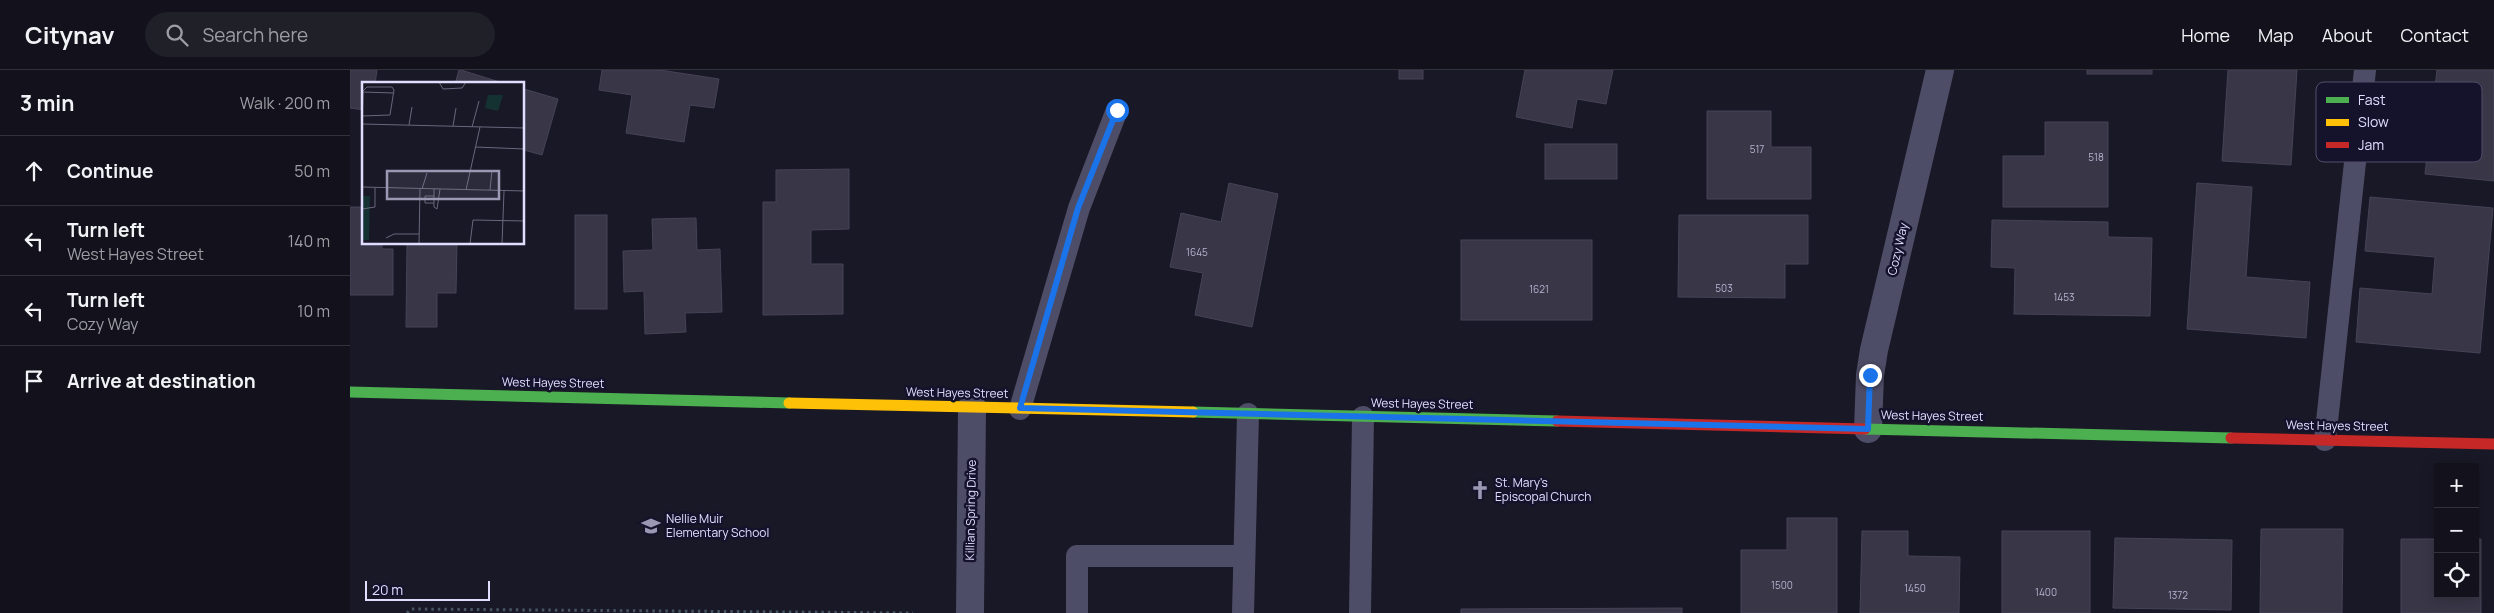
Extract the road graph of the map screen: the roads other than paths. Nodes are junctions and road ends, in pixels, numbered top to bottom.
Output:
1 (1940, 70) edge
2 (1117, 110) dead end
3 (2355, 162) edge
4 (350, 392) edge
5 (972, 407) junction
6 (1020, 408) junction
7 (1248, 414) junction
8 (1363, 417) junction
9 (1868, 429) junction
10 (2325, 440) junction
11 (2494, 444) edge
12 (1243, 556) junction
13 (970, 613) edge
14 (1077, 613) edge
15 (1243, 613) edge
16 (1360, 613) edge

1 - 9 street, Cozy Way
2 - 6 lane
3 - 10 lane
4 - 5 street, West Hayes Street
5 - 6 street, West Hayes Street
5 - 13 street, Killian Spring Drive
6 - 7 street, West Hayes Street
7 - 8 street, West Hayes Street
7 - 12 lane
8 - 9 street, West Hayes Street
8 - 16 lane
9 - 10 street, West Hayes Street
10 - 11 street, West Hayes Street
12 - 14 lane
12 - 15 lane

